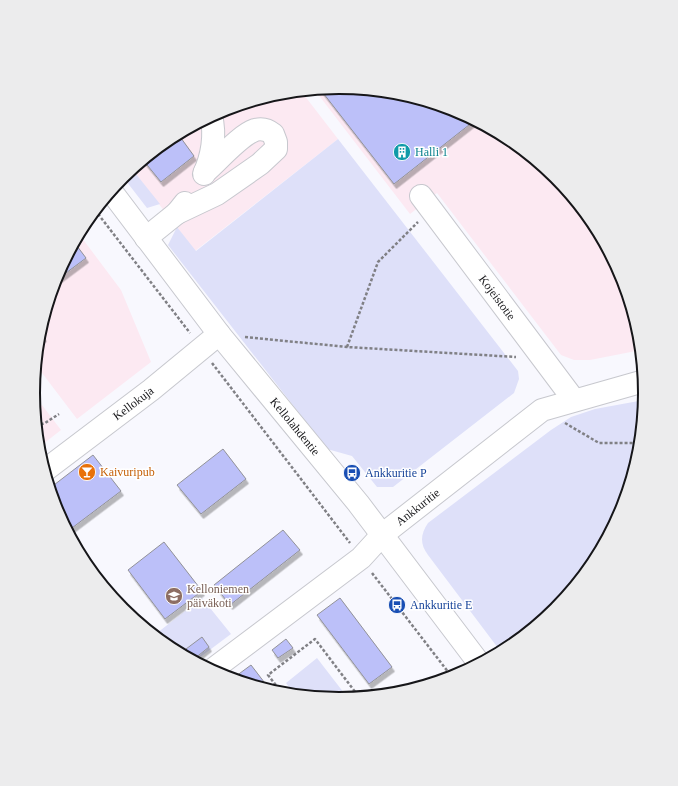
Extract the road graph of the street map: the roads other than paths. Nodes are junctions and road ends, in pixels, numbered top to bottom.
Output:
1 (212, 123) edge
2 (205, 172) junction
3 (114, 196) edge
4 (425, 202) road end
5 (177, 213) junction
6 (146, 238) junction
7 (220, 334) junction
8 (637, 383) edge
9 (574, 400) junction
10 (49, 467) edge
11 (382, 535) junction
12 (476, 659) edge
13 (218, 666) edge

1 - 2 street
2 - 5 street
2 - 5 street
3 - 6 street, Kellolahdentie
4 - 9 street, Kojeistotie
5 - 6 street
6 - 7 street, Kellolahdentie
7 - 10 street, Kellokuja
7 - 11 street, Kellolahdentie
8 - 9 street, Ankkuritie
9 - 11 street, Ankkuritie
11 - 12 street, Kellolahdentie
11 - 13 street, Ankkuritie

